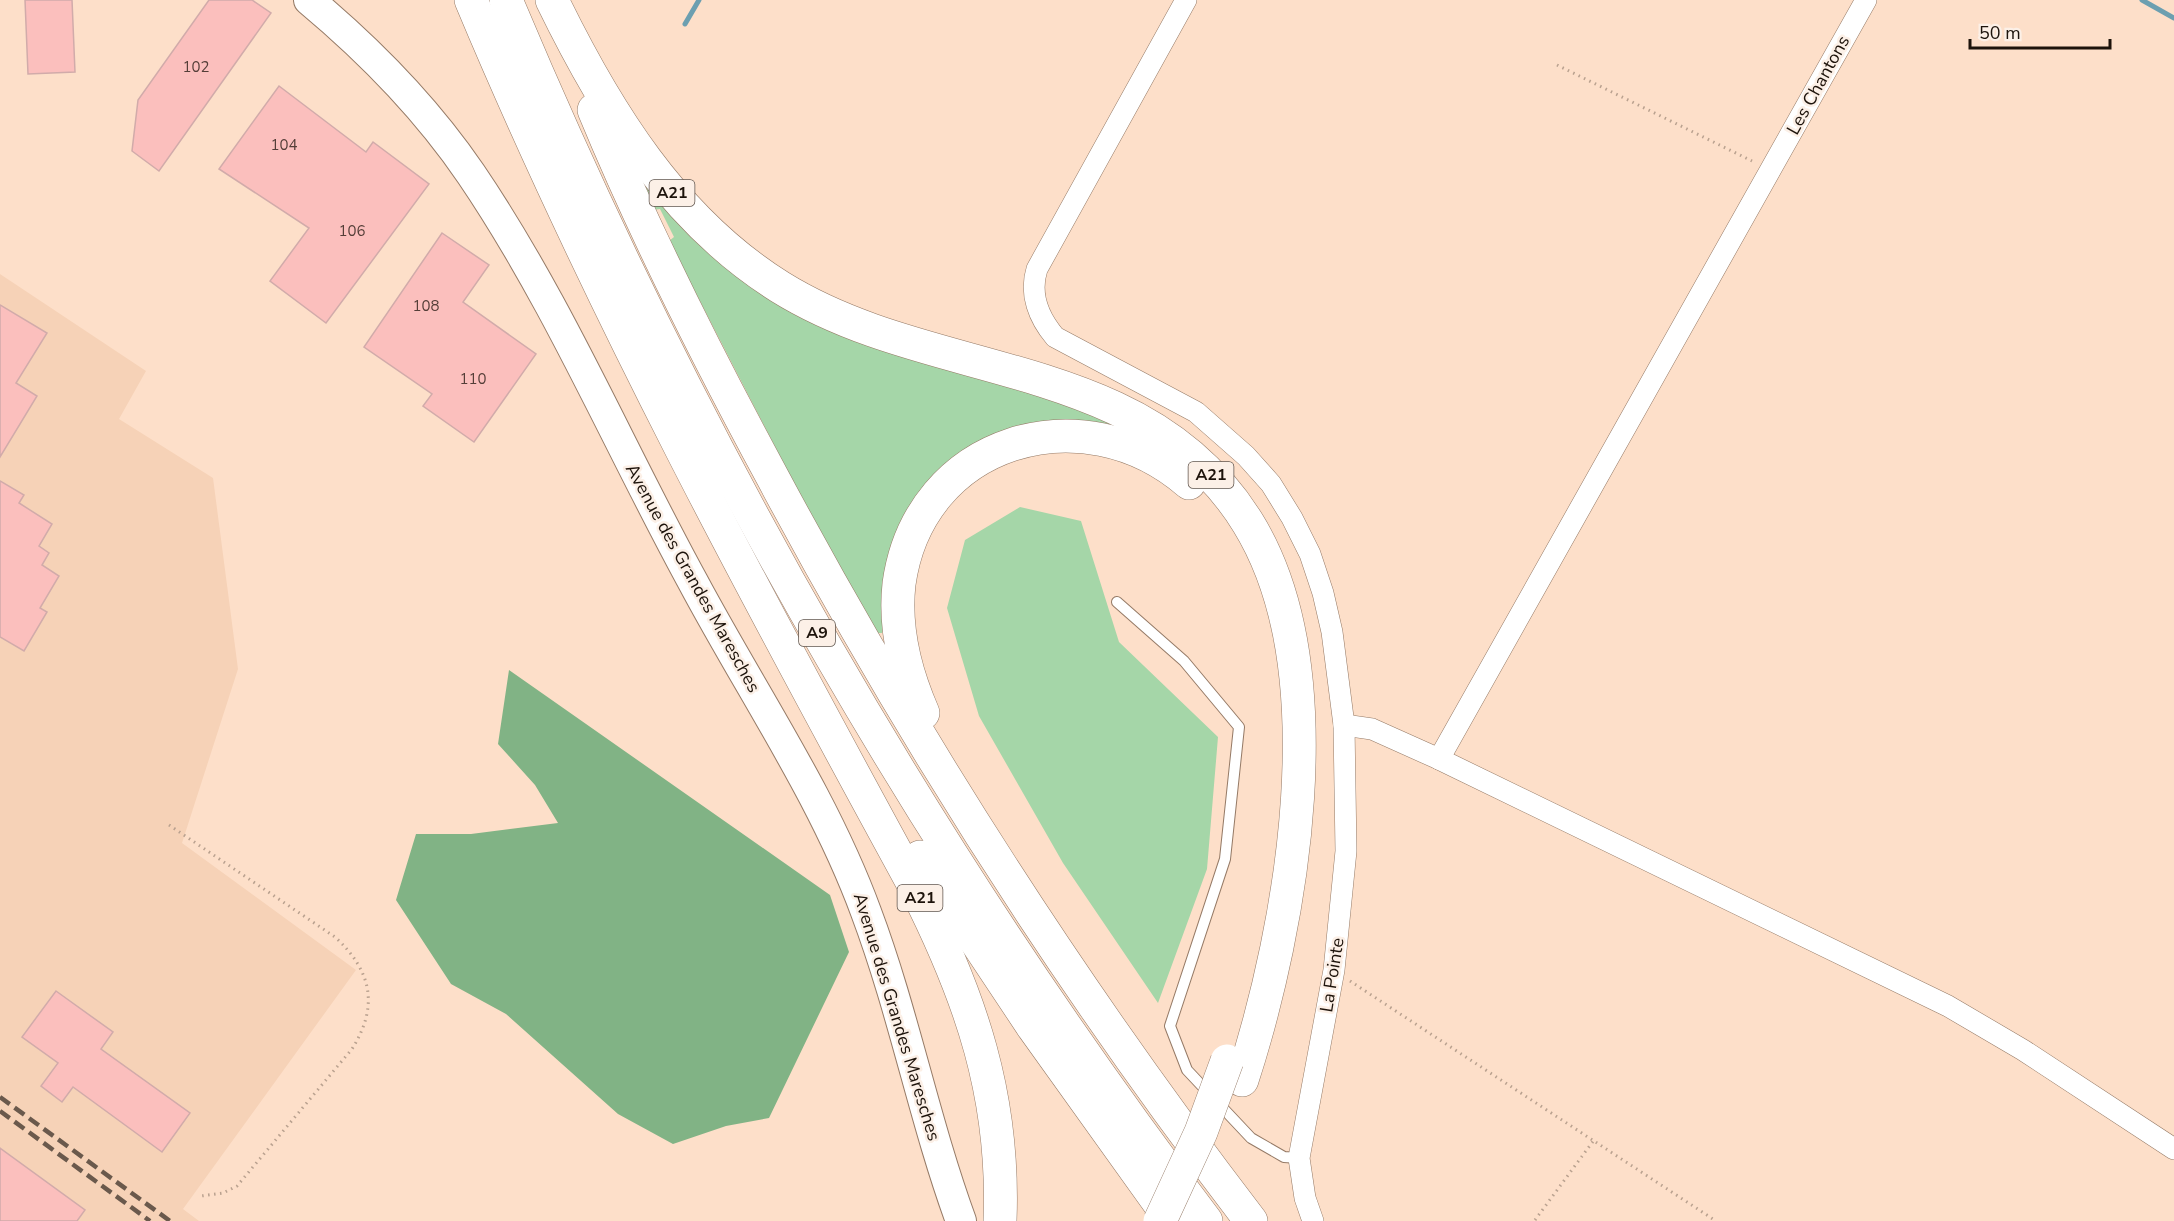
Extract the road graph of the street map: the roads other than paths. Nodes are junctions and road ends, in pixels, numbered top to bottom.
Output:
1 (309, 0) edge
2 (471, 0) edge
3 (506, 0) edge
4 (551, 0) edge
5 (1186, 0) edge
6 (1866, 0) edge
7 (762, 601) junction
8 (1117, 602) dead end
9 (1344, 725) junction
10 (1439, 759) junction
11 (991, 849) junction
12 (1234, 1070) junction
13 (2174, 1149) edge
14 (1299, 1158) junction
15 (962, 1221) edge
16 (1000, 1221) edge
17 (1160, 1221) edge
18 (1172, 1221) edge
19 (1182, 1221) edge
20 (1206, 1221) edge
21 (1251, 1221) edge
22 (1312, 1221) edge

1 - 15 main road, Avenue des Grandes Maresches
2 - 7 highway, A9
3 - 20 highway, A9
4 - 11 highway
4 - 12 highway, A21
5 - 9 street, La Pointe
6 - 10 street, Les Chantons
7 - 16 highway, A21
7 - 18 highway, A9
8 - 14 lane
9 - 10 street
9 - 14 street, La Pointe
10 - 13 street
11 - 12 highway, A21
11 - 21 highway, A21
12 - 17 highway, A21, bridge
12 - 19 highway, A21
14 - 22 street, La Pointe

